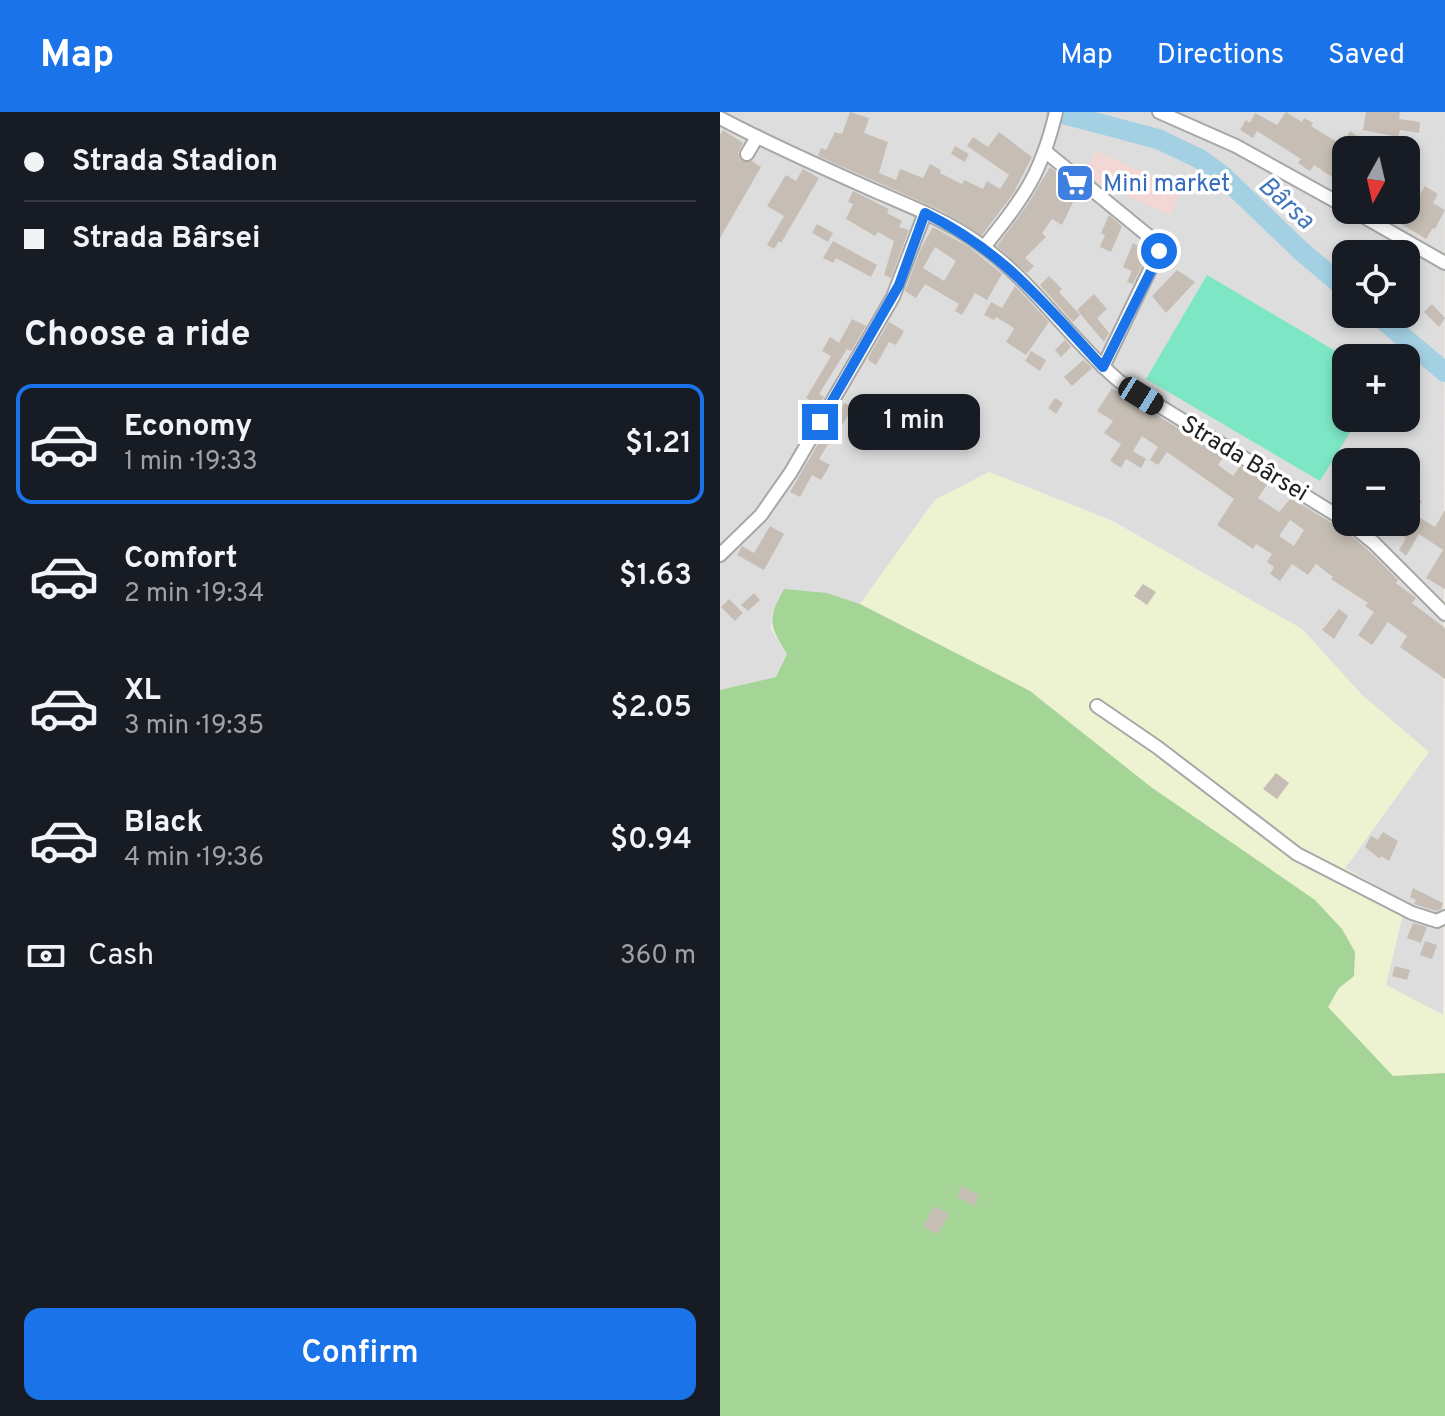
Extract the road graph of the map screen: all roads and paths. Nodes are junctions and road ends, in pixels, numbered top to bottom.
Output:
1 (1056, 112) edge
2 (1159, 112) edge
3 (720, 118) edge
4 (757, 137) junction
5 (1046, 152) junction
6 (747, 154) dead end
7 (1332, 199) edge
8 (925, 213) junction
9 (1377, 224) edge
10 (984, 247) junction
11 (1445, 263) edge
12 (1103, 367) junction
13 (1332, 511) edge
14 (1365, 536) edge
15 (720, 555) edge
16 (1445, 614) edge
17 (1097, 706) dead end
18 (1445, 917) edge

1 - 5 street
2 - 7 street
3 - 4 street, Strada Bârsei
4 - 6 street
4 - 8 street, Strada Bârsei
5 - 10 street
5 - 12 street
8 - 10 street, Strada Bârsei
8 - 15 street
9 - 11 street
10 - 12 street, Strada Bârsei
12 - 13 street, Strada Bârsei
14 - 16 street, Strada Bârsei
17 - 18 street

